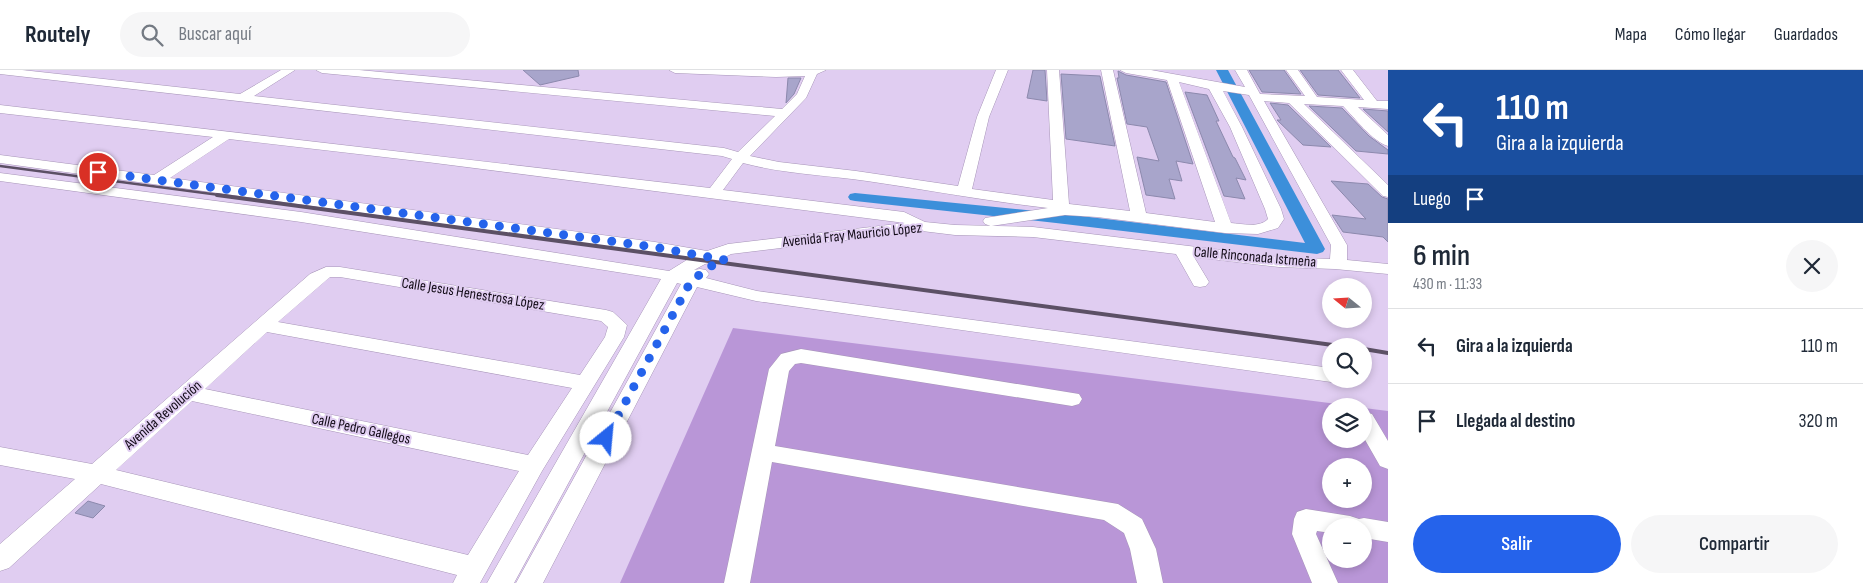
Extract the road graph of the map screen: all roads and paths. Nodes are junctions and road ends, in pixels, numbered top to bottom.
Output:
1 (289, 70) edge
2 (322, 70) edge
3 (675, 70) edge
4 (1002, 70) edge
5 (1053, 70) edge
6 (1107, 70) edge
7 (1126, 70) edge
8 (1240, 70) edge
9 (1292, 70) edge
10 (1347, 70) edge
11 (0, 71) edge
12 (816, 71) edge
13 (480, 75) dead end
14 (1172, 78) junction
15 (468, 84) junction
16 (1219, 88) junction
17 (1249, 93) junction
18 (244, 97) junction
19 (1292, 100) junction
20 (1314, 101) junction
21 (1347, 103) junction
22 (1373, 104) junction
23 (1388, 105) edge
24 (0, 109) edge
25 (785, 113) junction
26 (226, 135) junction
27 (1388, 142) edge
28 (739, 158) junction
29 (0, 159) edge
30 (0, 177) edge
31 (157, 180) junction
32 (964, 193) junction
33 (1388, 193) edge
34 (712, 194) junction
35 (1059, 209) junction
36 (1139, 216) junction
37 (1225, 228) junction
38 (959, 230) junction
39 (928, 231) junction
40 (1182, 250) junction
41 (717, 258) junction
42 (1335, 264) junction
43 (1388, 269) edge
44 (326, 272) joint
45 (671, 278) junction
46 (691, 281) junction
47 (1200, 282) dead end
48 (618, 325) joint
49 (264, 326) junction
50 (1322, 374) edge
51 (584, 383) junction
52 (188, 393) junction
53 (1072, 398) dead end
54 (1372, 433) edge
55 (762, 452) junction
56 (0, 456) edge
57 (1388, 460) edge
58 (534, 465) junction
59 (96, 474) junction
60 (1322, 522) edge
61 (1372, 529) edge
62 (1388, 532) edge
63 (0, 560) edge
64 (470, 575) edge
65 (500, 583) edge
66 (529, 583) edge
67 (737, 583) edge
68 (1150, 583) edge
69 (1325, 583) edge

1 - 18 street
2 - 15 street
3 - 12 street
4 - 32 street
5 - 35 street
6 - 36 street
7 - 14 street
8 - 17 street, Calle Rinconada Istmeña
9 - 20 street
10 - 22 street
11 - 18 street
12 - 25 street
13 - 15 street
14 - 16 street
14 - 37 street
15 - 25 street
16 - 17 street
16 - 37 street
17 - 19 street
17 - 42 street, Calle Rinconada Istmeña
18 - 28 street
19 - 20 street
19 - 33 street
20 - 21 street
21 - 22 street
21 - 27 street
22 - 23 street
24 - 26 street
25 - 28 street
26 - 31 street
26 - 34 street
28 - 32 street
28 - 34 street
29 - 31 street
30 - 45 street
31 - 41 street
32 - 35 street
34 - 39 street
35 - 36 street
35 - 38 street, Avenida Fray Mauricio López
36 - 37 street
38 - 39 street, Avenida Fray Mauricio López
38 - 40 street, Calle Rinconada Istmeña
39 - 41 street, Avenida Fray Mauricio López
40 - 42 street, Calle Rinconada Istmeña
40 - 47 street
41 - 45 street, Avenida Fray Mauricio López
41 - 46 street, Avenida Fray Mauricio López
42 - 43 street
44 - 48 street, Calle Jesus Henestrosa López
44 - 49 street, Avenida Revolución
45 - 46 street
45 - 65 street, Avenida Fray Mauricio López
46 - 50 street
46 - 66 street, Avenida Fray Mauricio López
48 - 51 street
49 - 51 street
49 - 52 street, Avenida Revolución
51 - 58 street
52 - 58 street, Calle Pedro Gallegos
52 - 59 street, Avenida Revolución
53 - 55 street
54 - 57 street
55 - 67 street
55 - 68 street
56 - 59 street
58 - 64 street
59 - 63 street, Avenida Revolución
59 - 64 street
60 - 69 street
61 - 62 street

